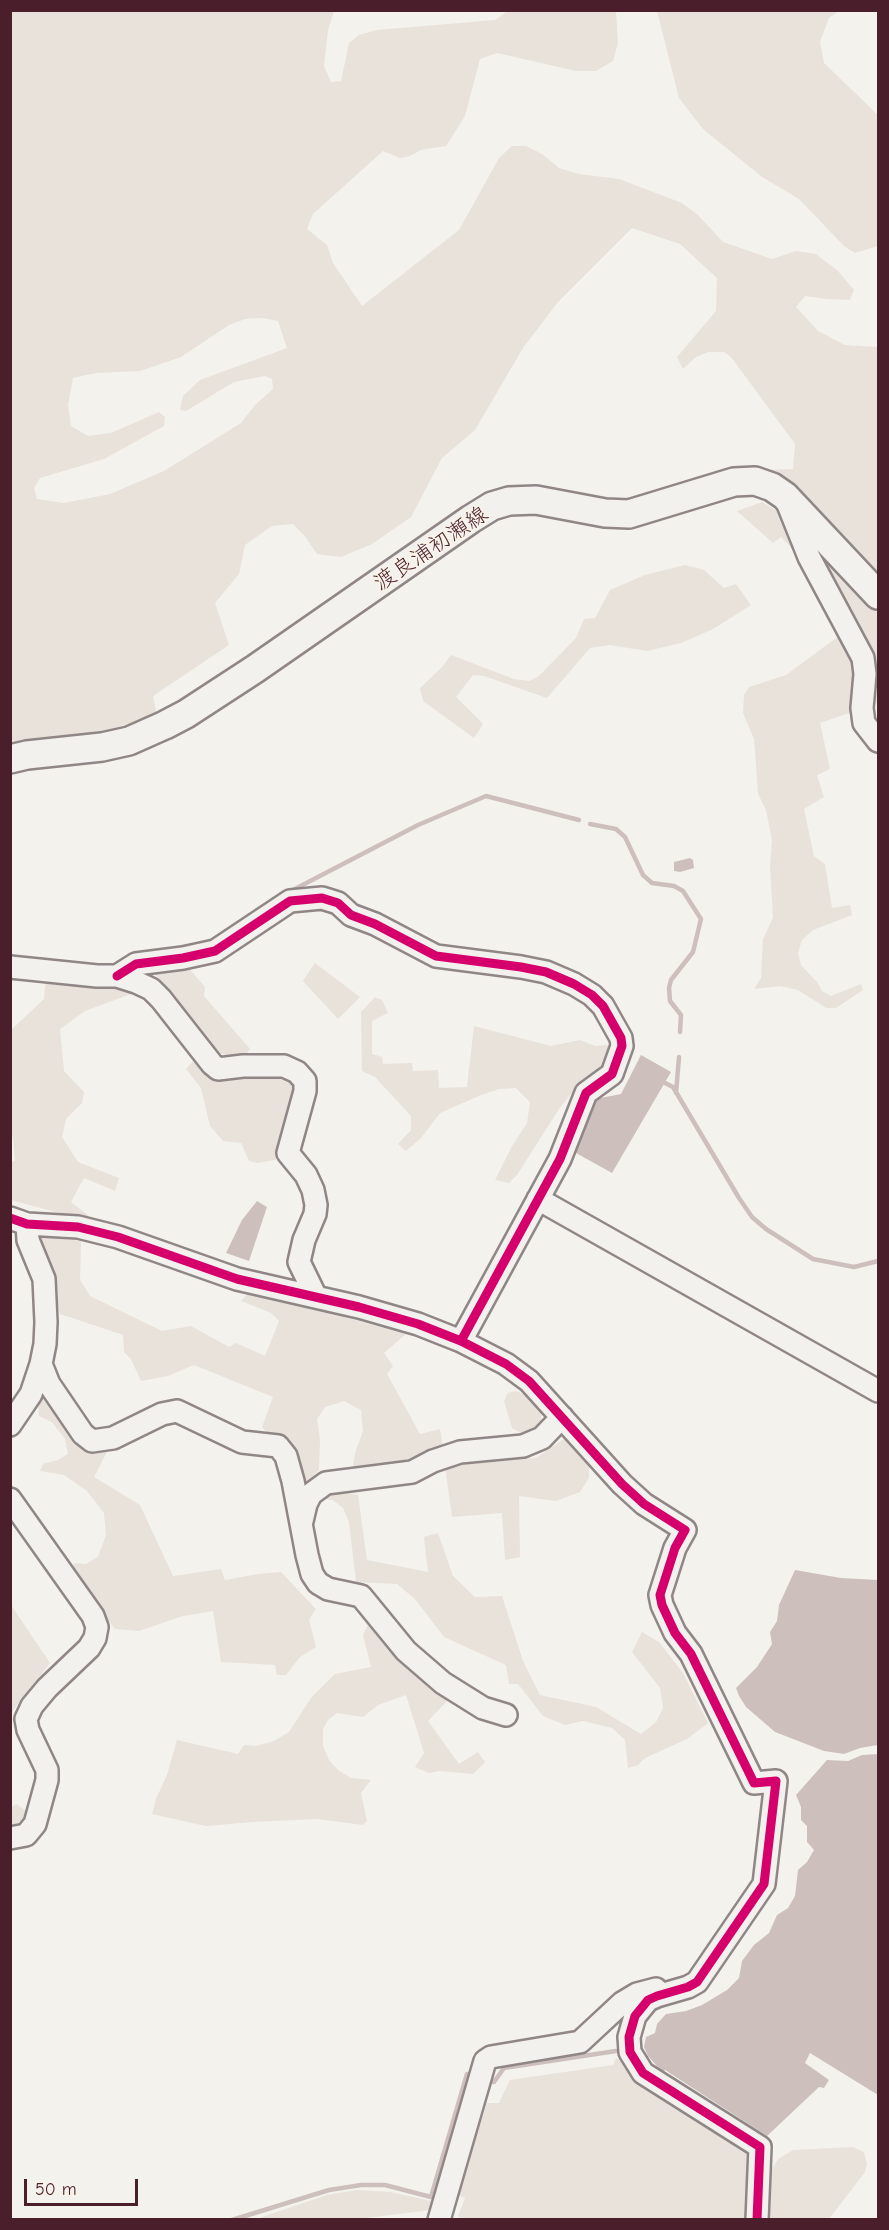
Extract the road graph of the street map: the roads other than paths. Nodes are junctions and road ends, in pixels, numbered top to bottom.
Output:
1 (785, 496) junction
2 (879, 595) edge
3 (879, 741) edge
4 (10, 759) edge
5 (10, 967) edge
6 (117, 976) junction
7 (538, 1199) junction
8 (19, 1221) edge
9 (316, 1297) junction
10 (461, 1341) junction
11 (41, 1364) junction
12 (879, 1391) edge
13 (562, 1417) junction
14 (10, 1425) edge
15 (10, 1499) edge
16 (301, 1525) junction
17 (506, 1715) dead end
18 (10, 1838) edge
19 (672, 1990) junction
20 (439, 2220) edge
21 (757, 2220) edge

1 - 2 main road, 渡良浦初瀬線
1 - 3 street
1 - 4 main road, 渡良浦初瀬線
5 - 6 street
6 - 7 street
6 - 9 street
7 - 10 street
7 - 12 street
8 - 9 street
8 - 11 street
9 - 10 street
10 - 13 street
11 - 14 street
11 - 16 street
13 - 16 street
13 - 19 street
15 - 18 street
16 - 17 street
19 - 20 street
19 - 21 street

